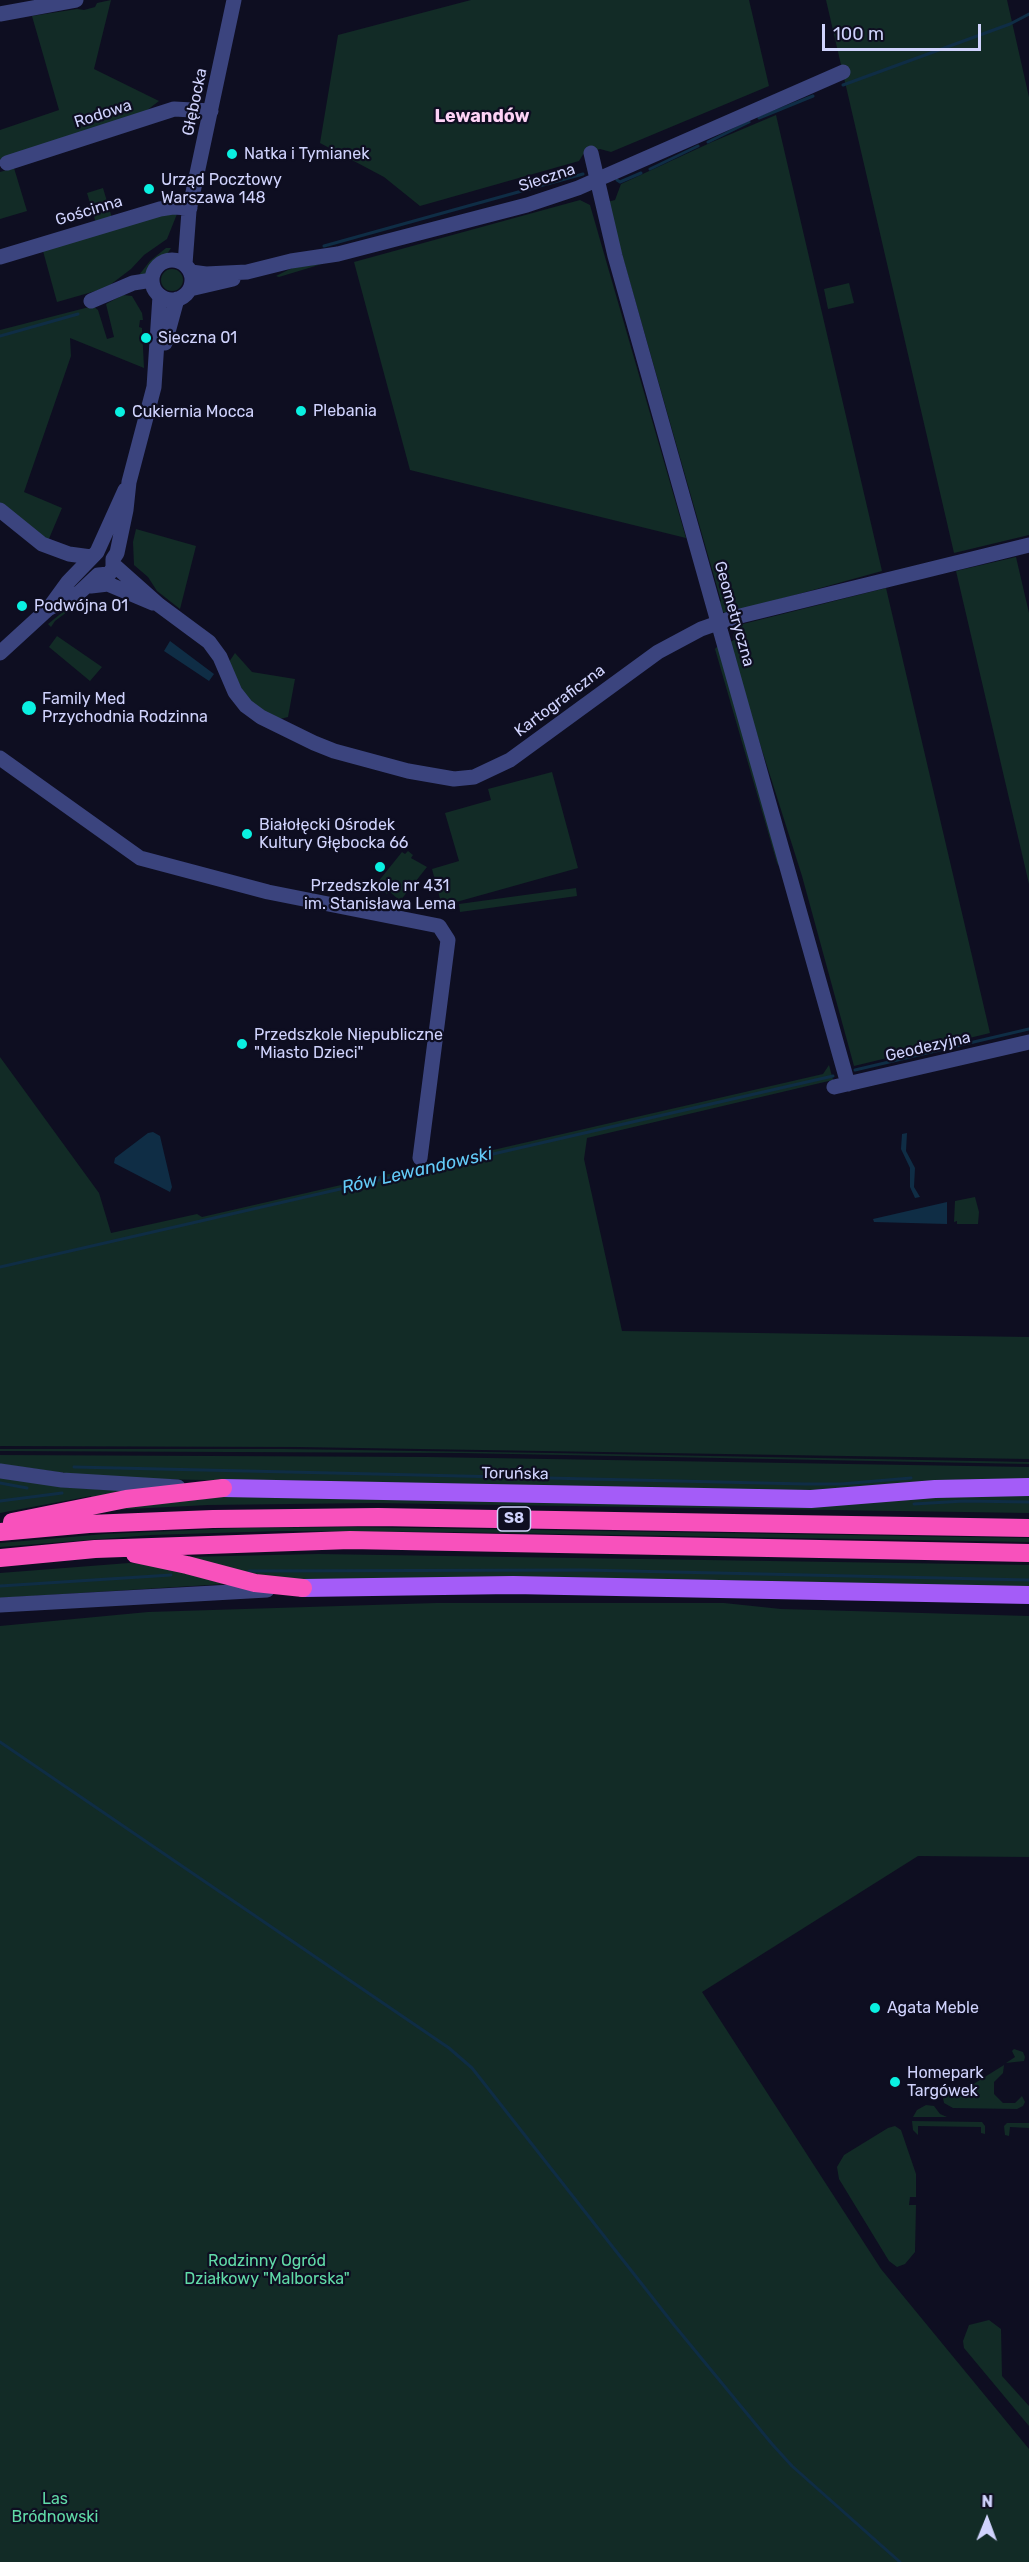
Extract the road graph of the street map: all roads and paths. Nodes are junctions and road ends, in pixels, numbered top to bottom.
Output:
1 (76, 0) edge
2 (234, 0) edge
3 (0, 14) edge
4 (843, 72) dead end
5 (211, 111) junction
6 (591, 153) dead end
7 (7, 163) dead end
8 (597, 180) junction
9 (189, 209) junction
10 (0, 257) edge
11 (169, 260) junction
12 (188, 268) junction
13 (247, 272) junction
14 (152, 280) junction
15 (190, 289) junction
16 (160, 296) junction
17 (177, 299) junction
18 (91, 301) dead end
19 (156, 371) junction
20 (129, 482) junction
21 (0, 510) edge
22 (1029, 545) edge
23 (93, 557) junction
24 (107, 569) junction
25 (118, 588) junction
26 (84, 589) junction
27 (159, 605) junction
28 (48, 609) junction
29 (718, 623) junction
30 (0, 653) edge
31 (0, 758) edge
32 (1029, 1042) edge
33 (841, 1086) joint
34 (420, 1158) dead end
35 (0, 1471) edge
36 (1029, 1487) edge
37 (224, 1488) junction
38 (0, 1525) edge
39 (1029, 1528) edge
40 (0, 1532) edge
41 (95, 1549) junction
42 (1029, 1553) edge
43 (0, 1557) edge
44 (303, 1588) junction
45 (1029, 1595) edge
46 (0, 1605) edge

1 - 3 street
2 - 5 street, Głębocka
4 - 8 street, Sieczna
5 - 7 street, Rodowa
5 - 9 street, Głębocka
6 - 8 street, Geometryczna
8 - 13 street, Sieczna
8 - 29 street, Geometryczna
9 - 10 street, Gościnna
9 - 11 street, Głębocka
9 - 12 street, Głębocka
11 - 12 street
11 - 14 street, Głębocka
12 - 13 street, Sieczna
12 - 15 street, Głębocka
13 - 15 street, Sieczna
14 - 16 street
14 - 18 street
15 - 17 street
16 - 17 street
16 - 19 street
17 - 19 street
19 - 20 street
20 - 23 street
20 - 24 street
21 - 23 street
22 - 29 street, Kartograficzna
23 - 24 street
23 - 24 street
23 - 28 street
24 - 25 street, Kartograficzna
24 - 26 street
24 - 27 street, Kartograficzna
25 - 26 street, Kartograficzna
25 - 27 street, Kartograficzna
26 - 28 street
27 - 29 street, Kartograficzna
28 - 30 street
29 - 33 street, Geometryczna
31 - 34 street
32 - 33 street, Geodezyjna
35 - 37 street, Toruńska
36 - 37 main road, Toruńska
37 - 38 highway
39 - 40 highway, S8
41 - 42 highway, S8
41 - 43 highway, S8
41 - 44 highway
44 - 45 main road
44 - 46 street

